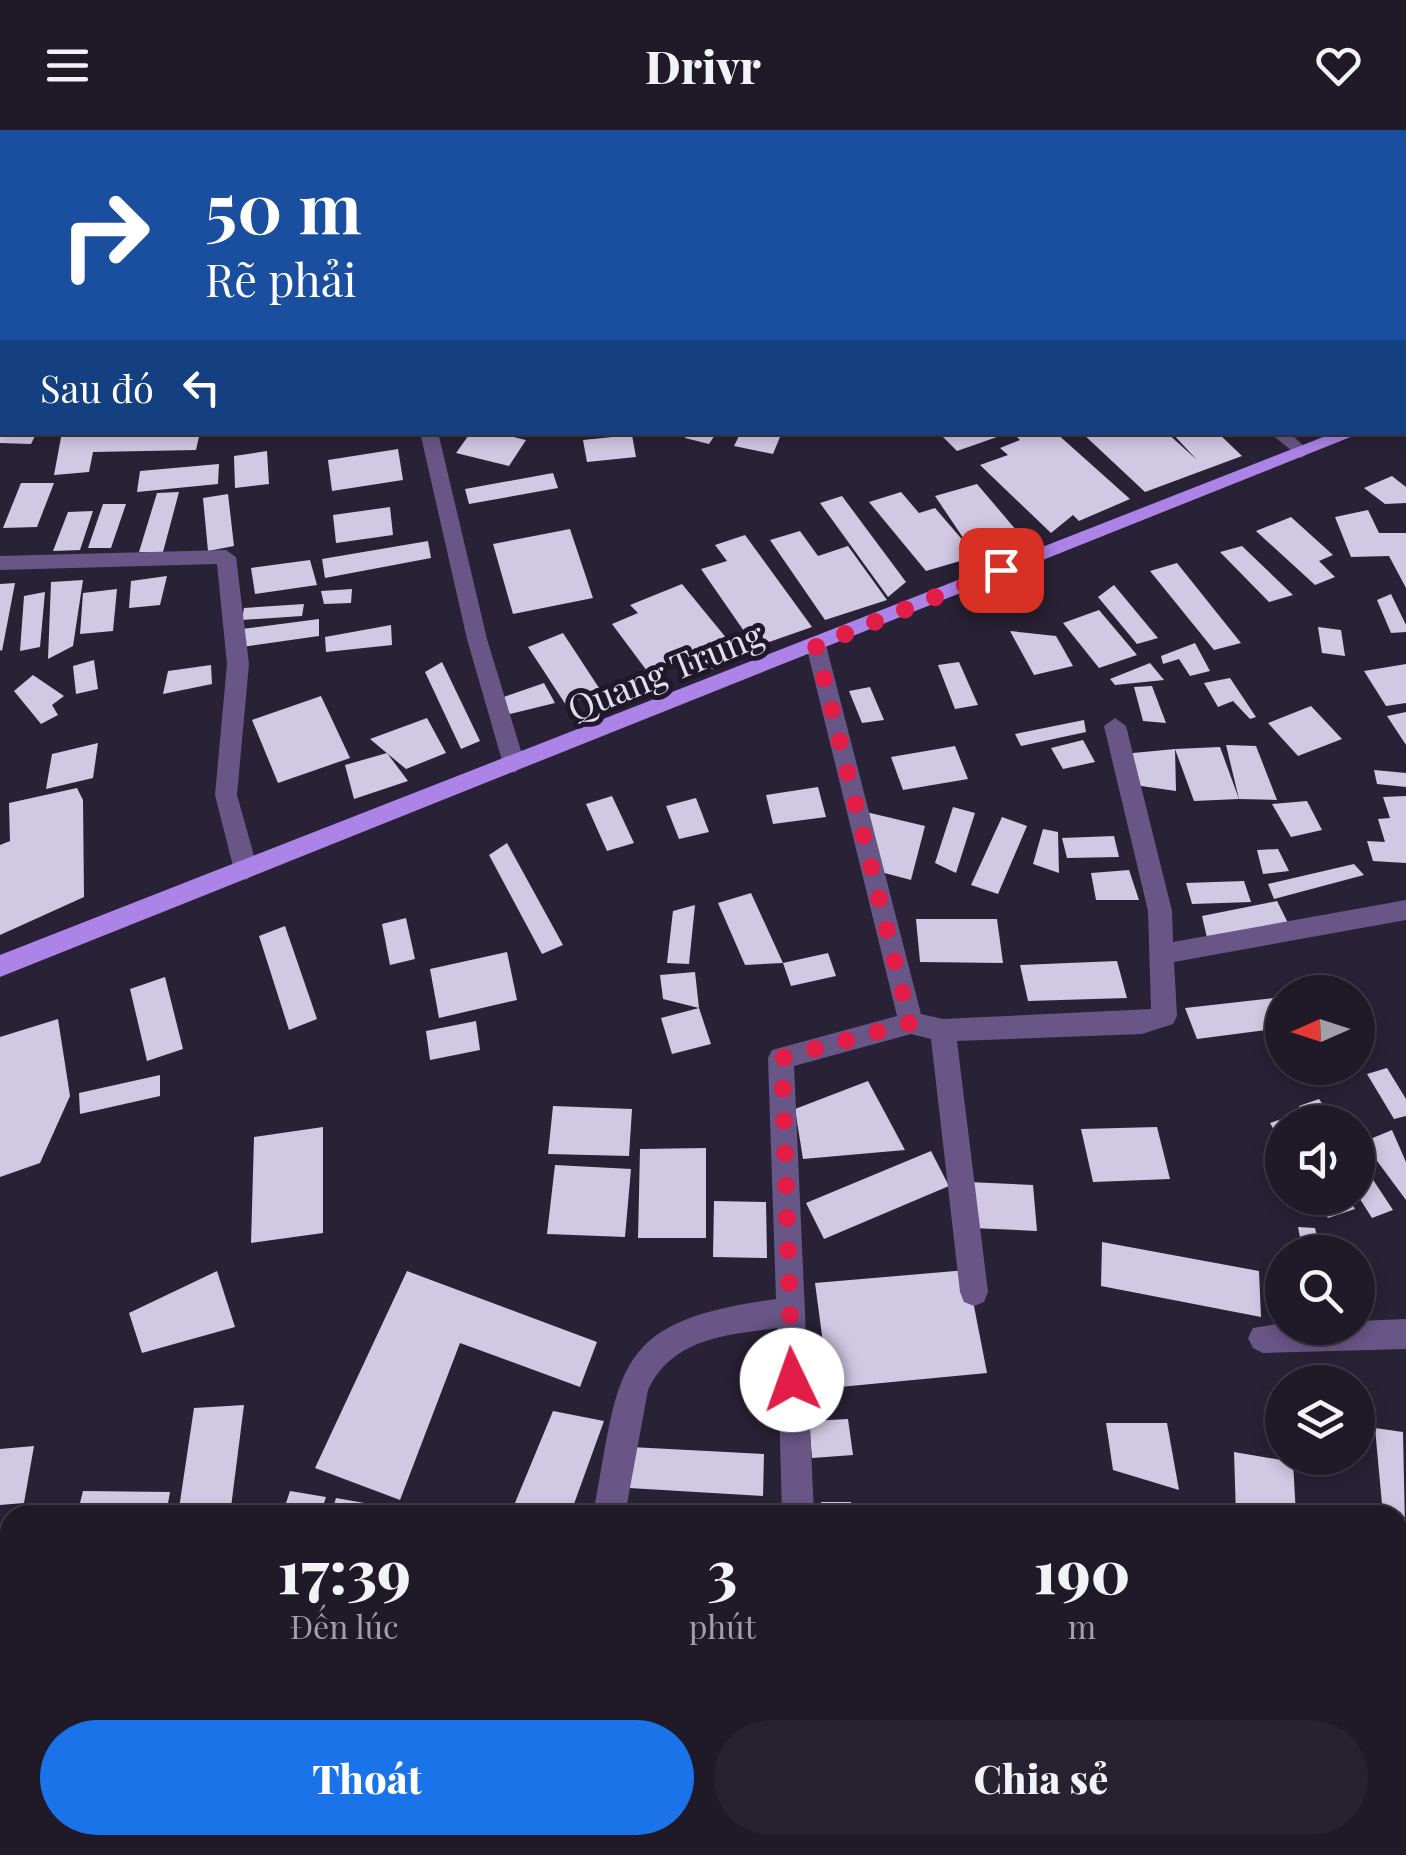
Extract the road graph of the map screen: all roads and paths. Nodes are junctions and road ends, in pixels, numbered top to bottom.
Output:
1 (430, 435) edge
2 (1281, 435) edge
3 (1346, 435) edge
4 (1301, 452) junction
5 (0, 563) edge
6 (816, 646) junction
7 (1115, 726) dead end
8 (514, 764) junction
9 (246, 870) junction
10 (1406, 910) edge
11 (1162, 954) junction
12 (0, 966) edge
13 (910, 1023) junction
14 (944, 1030) junction
15 (974, 1292) dead end
16 (789, 1312) junction
17 (1406, 1334) edge
18 (1263, 1338) dead end
19 (611, 1505) edge
20 (798, 1505) edge

1 - 8 street
2 - 4 street
3 - 4 main road, Quang Trung
4 - 6 main road, Quang Trung
5 - 9 street
6 - 8 main road, Quang Trung
6 - 13 street
7 - 11 street
8 - 9 main road, Quang Trung
9 - 12 main road, Quang Trung
10 - 11 street
11 - 14 street
13 - 14 street
13 - 16 street
14 - 15 street
16 - 19 street
16 - 20 street
17 - 18 street

